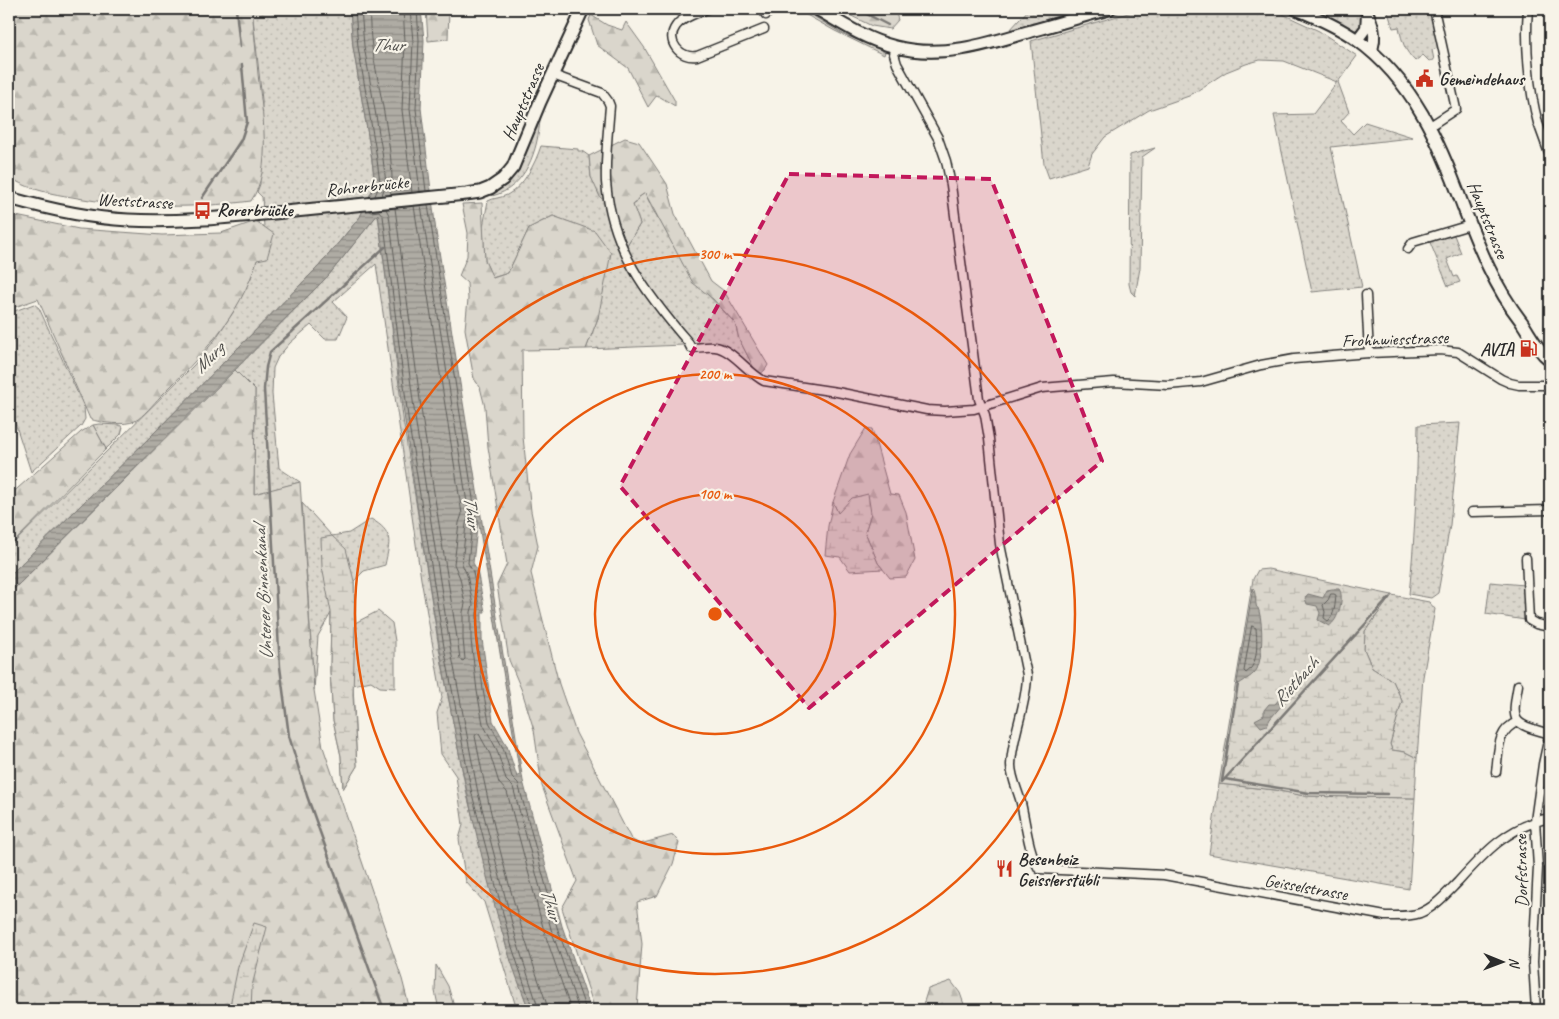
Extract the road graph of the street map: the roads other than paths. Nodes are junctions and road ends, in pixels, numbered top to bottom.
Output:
1 (583, 9) edge
2 (708, 9) edge
3 (817, 9) edge
4 (1109, 9) edge
5 (1296, 9) edge
6 (1366, 9) edge
7 (1434, 9) edge
8 (1528, 9) edge
9 (764, 30) dead end
10 (896, 47) junction
11 (1362, 48) junction
12 (553, 75) junction
13 (1430, 126) junction
14 (1550, 156) edge
15 (490, 188) joint
16 (9, 198) edge
17 (262, 214) joint
18 (1470, 225) junction
19 (1408, 249) dead end
20 (1366, 295) dead end
21 (1530, 332) junction
22 (1550, 350) edge
23 (1369, 353) junction
24 (1550, 360) edge
25 (1550, 385) edge
26 (982, 407) junction
27 (1550, 510) edge
28 (1472, 512) dead end
29 (1526, 558) dead end
30 (1550, 627) edge
31 (1518, 685) dead end
32 (1517, 722) junction
33 (1550, 733) edge
34 (1496, 772) dead end
35 (1550, 818) edge
36 (1535, 821) junction
37 (1536, 1010) edge

1 - 12 main road, Hauptstrasse
2 - 9 street
3 - 10 main road
4 - 10 main road
5 - 11 main road, Hauptstrasse
6 - 11 street
6 - 11 street
7 - 13 street
8 - 14 street
10 - 26 street
11 - 13 main road, Hauptstrasse
12 - 15 main road, Hauptstrasse
12 - 26 street, Frohnwiesstrasse
13 - 18 main road, Hauptstrasse
15 - 17 main road, Rohrerbrücke
16 - 17 main road, Weststrasse
18 - 19 street
18 - 21 main road, Hauptstrasse
20 - 23 street
21 - 22 main road, Hauptstrasse
21 - 24 main road, Hauptstrasse
23 - 25 street, Frohnwiesstrasse
23 - 26 street, Frohnwiesstrasse
26 - 36 street, Geisselstrasse
27 - 28 street
29 - 30 street
31 - 32 street
32 - 33 street
32 - 34 street
33 - 36 street, Dorfstrasse
35 - 36 street, Geisselstrasse
36 - 37 street, Dorfstrasse

